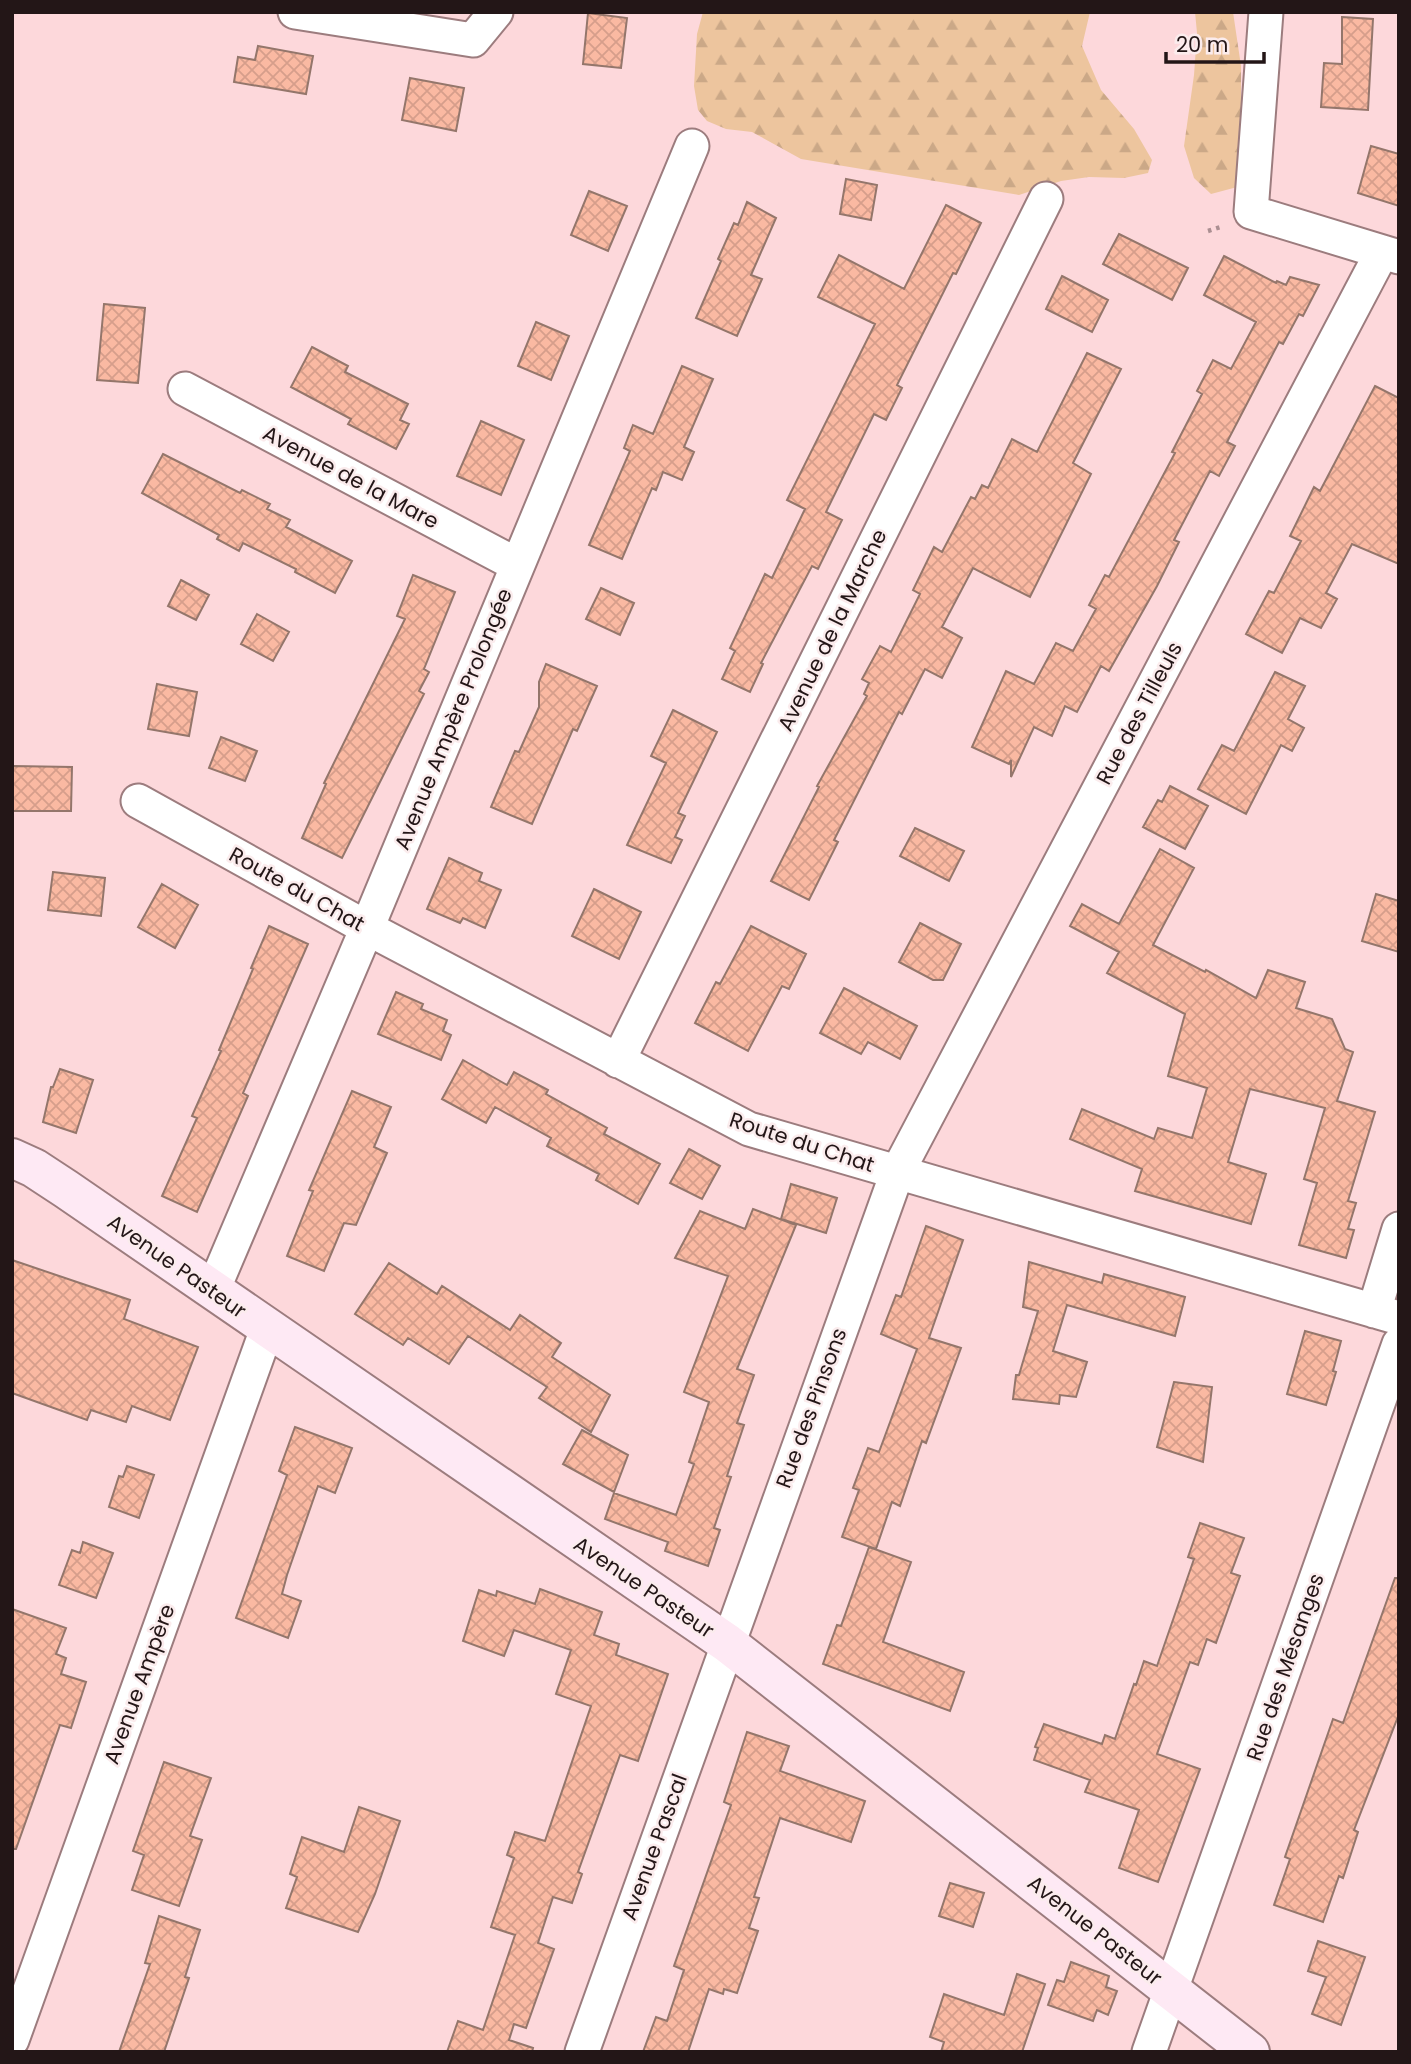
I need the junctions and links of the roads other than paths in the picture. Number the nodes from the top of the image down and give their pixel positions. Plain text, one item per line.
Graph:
1 (295, 12) edge
2 (496, 12) edge
3 (1266, 12) edge
4 (692, 146) dead end
5 (1046, 199) dead end
6 (1390, 254) edge
7 (185, 389) dead end
8 (517, 565) junction
9 (138, 801) dead end
10 (367, 928) junction
11 (618, 1061) junction
12 (12, 1158) edge
13 (897, 1173) junction
14 (1399, 1229) edge
15 (212, 1290) junction
16 (1386, 1314) edge
17 (267, 1329) junction
18 (1399, 1344) edge
19 (727, 1643) junction
20 (1171, 1989) junction
21 (12, 2040) edge
22 (582, 2052) edge
23 (1149, 2052) edge
24 (1250, 2052) edge

1 - 2 street
3 - 6 street
4 - 8 street, Avenue Ampère Prolongée
5 - 11 street, Avenue de la Marche
6 - 13 street, Rue des Tilleuls
7 - 8 street, Avenue de la Mare
8 - 10 street, Avenue Ampère Prolongée
9 - 10 street, Route du Chat
10 - 11 street, Route du Chat
10 - 15 street, Avenue Ampère Prolongée
11 - 13 street, Route du Chat
12 - 15 street, Avenue Pasteur
13 - 16 street, Route du Chat
13 - 19 street, Rue des Pinsons
14 - 16 street
15 - 17 street, Avenue Pasteur
17 - 19 street, Avenue Pasteur
17 - 21 street, Avenue Ampère
18 - 20 street, Rue des Mésanges
19 - 20 street, Avenue Pasteur
19 - 22 street, Avenue Pascal
20 - 23 street, Rue des Mésanges
20 - 24 street, Avenue Pasteur

